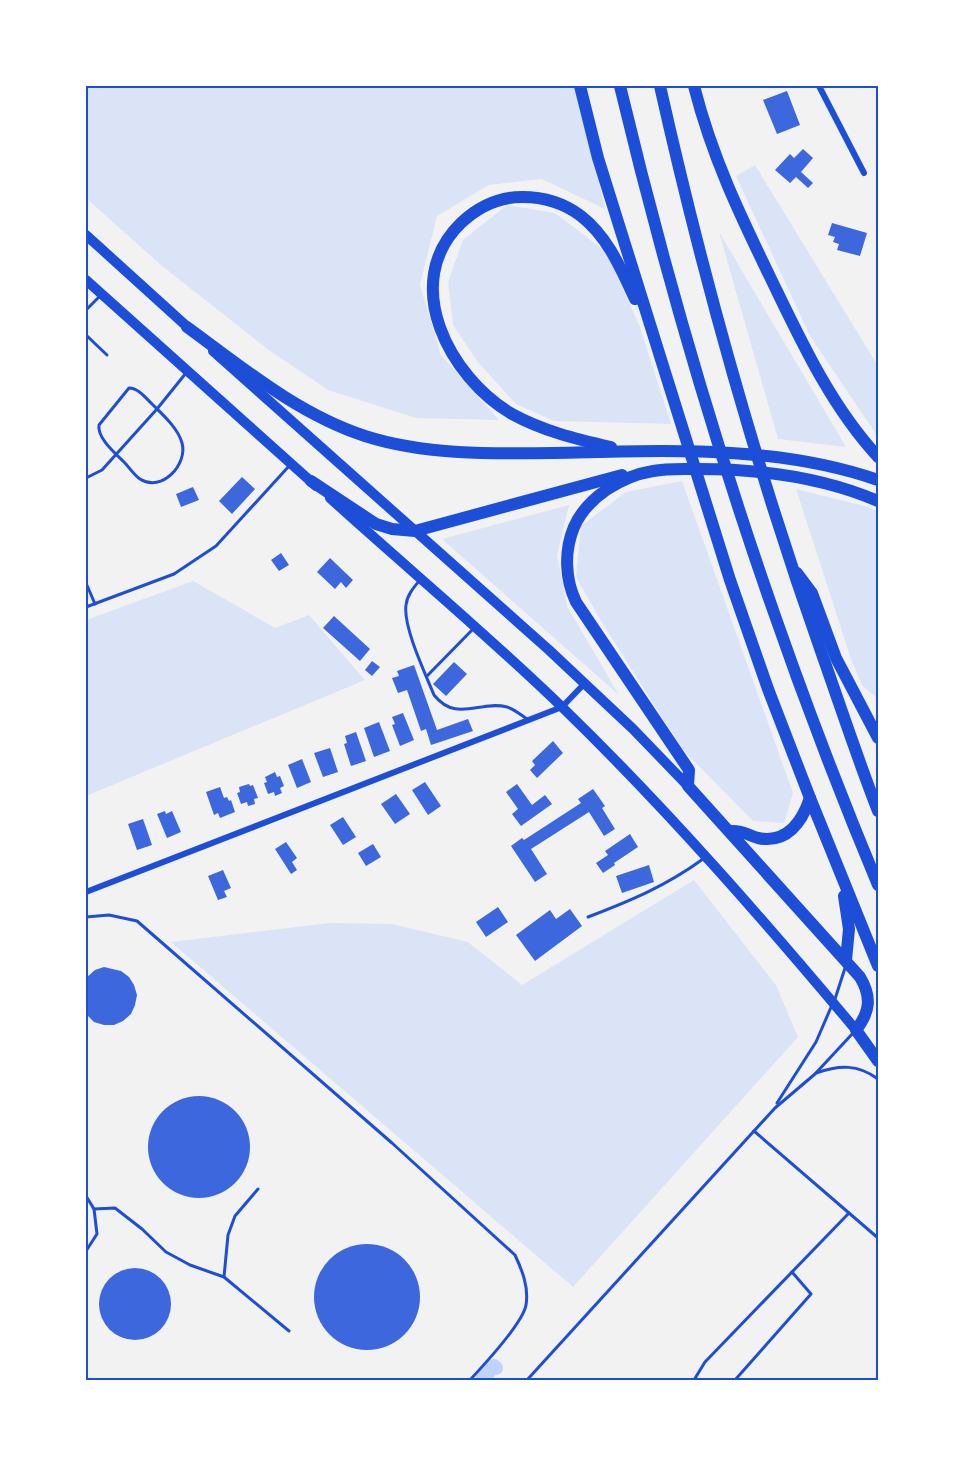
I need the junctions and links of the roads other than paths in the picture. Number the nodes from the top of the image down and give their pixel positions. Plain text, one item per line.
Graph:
1 (580, 86) edge
2 (620, 86) edge
3 (660, 86) edge
4 (694, 86) edge
5 (819, 86) edge
6 (864, 173) dead end
7 (86, 235) edge
8 (86, 280) edge
9 (101, 295) junction
10 (86, 310) edge
11 (187, 327) junction
12 (86, 335) edge
13 (655, 343) junction
14 (107, 355) dead end
15 (188, 371) junction
16 (157, 409) junction
17 (629, 452) junction
18 (116, 454) junction
19 (879, 457) edge
20 (291, 464) junction
21 (653, 471) junction
22 (86, 478) edge
23 (879, 480) edge
24 (310, 481) junction
25 (879, 501) edge
26 (415, 531) junction
27 (789, 561) junction
28 (420, 579) junction
29 (86, 583) edge
30 (95, 604) junction
31 (86, 607) edge
32 (475, 627) junction
33 (427, 676) junction
34 (585, 683) junction
35 (562, 707) junction
36 (527, 719) junction
37 (879, 738) edge
38 (688, 786) junction
39 (810, 798) junction
40 (879, 811) edge
41 (730, 831) junction
42 (707, 856) junction
43 (838, 868) junction
44 (879, 885) edge
45 (86, 892) edge
46 (86, 917) edge
47 (588, 917) dead end
48 (846, 960) junction
49 (879, 966) edge
50 (833, 1003) junction
51 (856, 1030) junction
52 (879, 1061) edge
53 (815, 1074) junction
54 (879, 1079) edge
55 (775, 1107) junction
56 (754, 1131) junction
57 (258, 1190) dead end
58 (86, 1196) edge
59 (94, 1209) junction
60 (849, 1213) junction
61 (879, 1239) edge
62 (86, 1251) edge
63 (792, 1272) junction
64 (224, 1277) junction
65 (289, 1331) dead end
66 (470, 1380) edge
67 (527, 1380) edge
68 (694, 1380) edge
69 (735, 1380) edge

1 - 13 highway
2 - 44 highway
3 - 27 highway
4 - 19 highway
5 - 6 street
7 - 11 highway
8 - 9 highway
9 - 10 lane
9 - 15 highway
11 - 17 highway
11 - 26 highway
12 - 14 lane
13 - 17 highway
13 - 39 highway
15 - 16 lane
15 - 20 highway
16 - 18 lane
16 - 18 lane
16 - 18 lane
17 - 23 highway
18 - 22 lane
20 - 24 highway
20 - 30 lane
21 - 25 highway
21 - 26 highway
21 - 38 highway
24 - 26 highway
24 - 28 highway
26 - 34 highway
27 - 37 highway
27 - 40 highway
28 - 32 highway
28 - 33 lane
29 - 30 lane
30 - 31 lane
32 - 33 lane
32 - 35 highway
33 - 36 lane
34 - 35 street
34 - 38 highway
35 - 36 street
35 - 42 highway
36 - 45 street
38 - 41 highway
39 - 41 highway
39 - 43 highway
41 - 48 highway
42 - 47 lane
42 - 50 highway
43 - 48 highway
43 - 49 highway
46 - 66 lane
48 - 50 lane
48 - 51 highway
50 - 51 highway
50 - 55 lane
51 - 52 highway
51 - 53 lane
53 - 54 lane
53 - 55 lane
55 - 56 lane
56 - 60 lane
56 - 67 lane
57 - 64 lane
58 - 59 lane
59 - 62 lane
59 - 64 lane
60 - 61 lane
60 - 63 lane
63 - 68 lane
63 - 69 lane
64 - 65 lane

